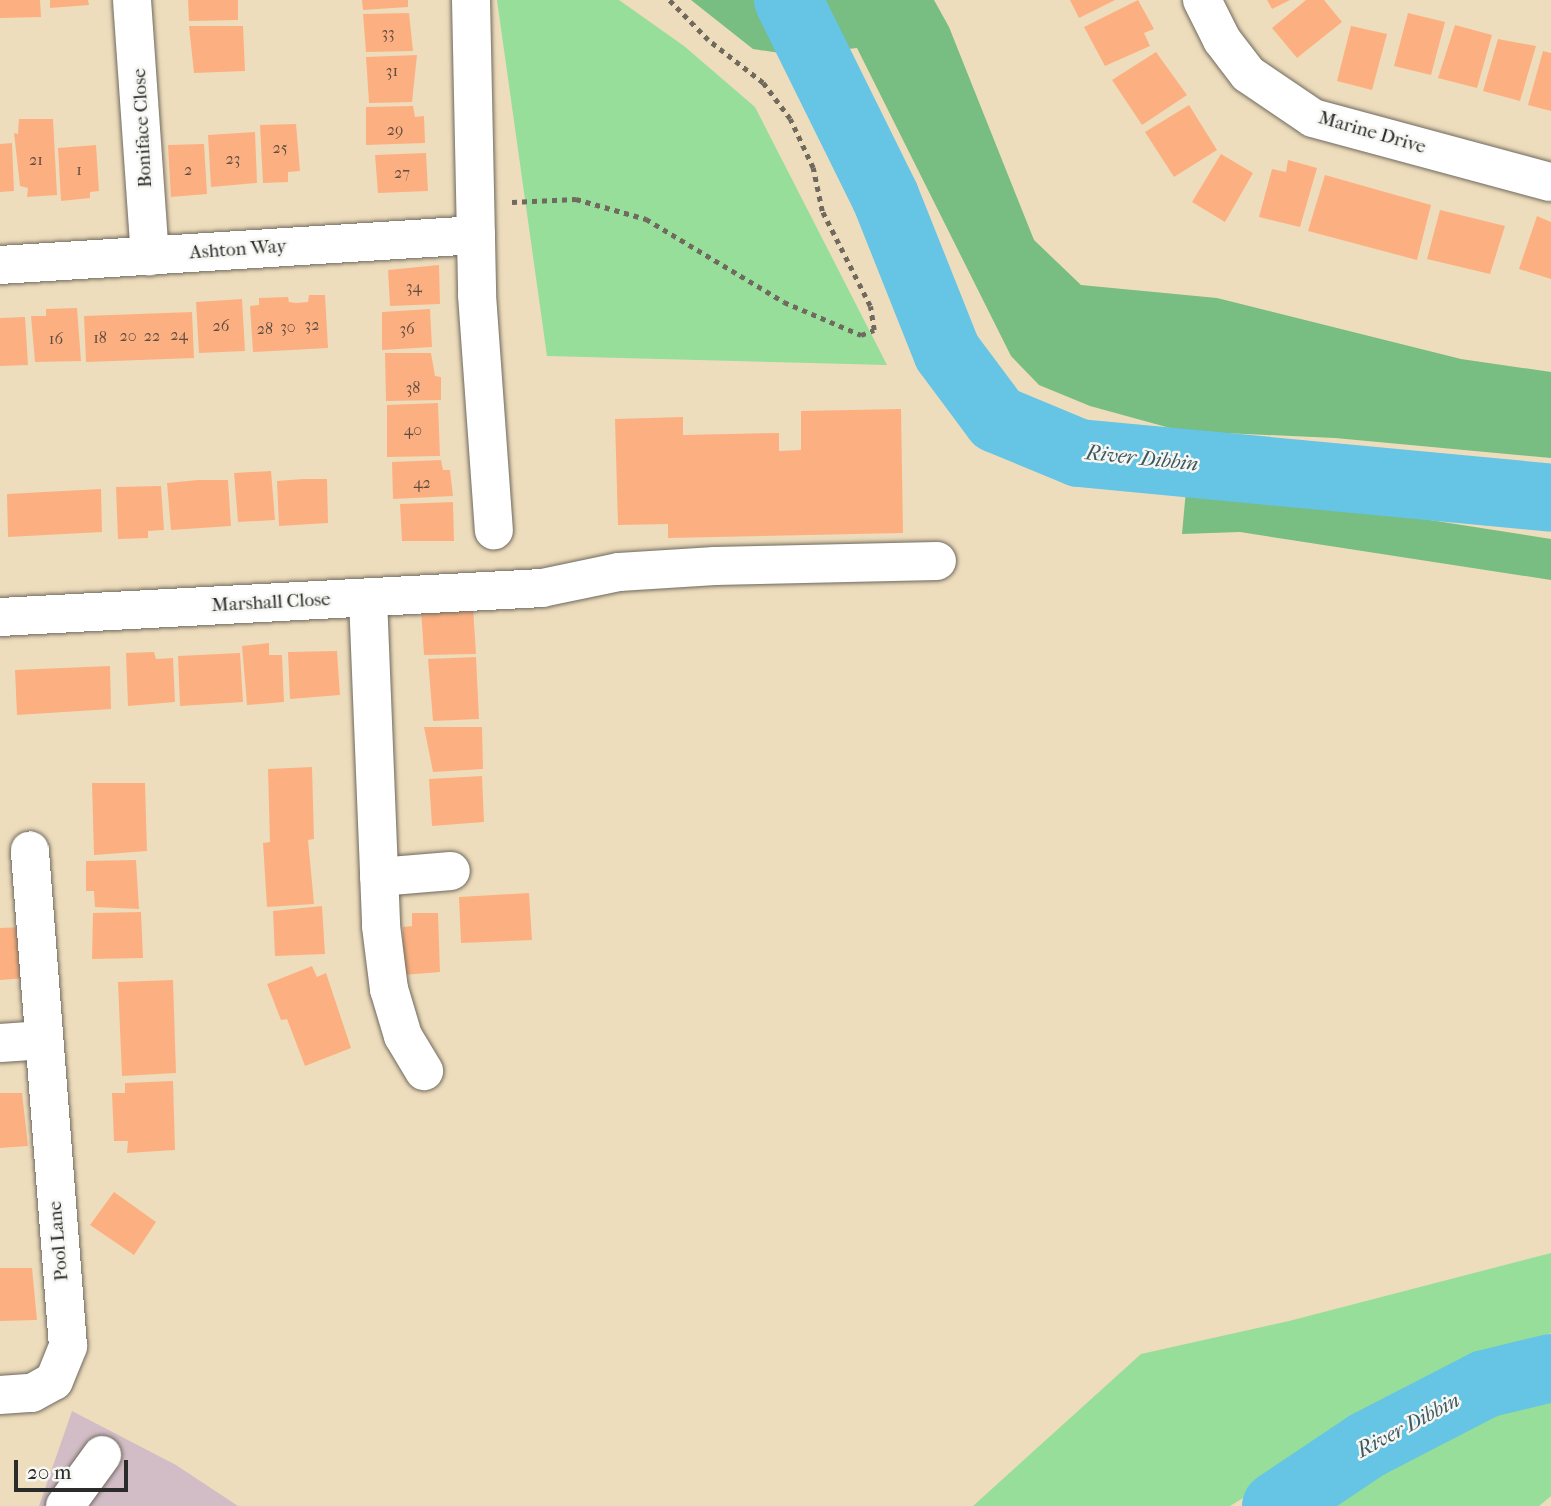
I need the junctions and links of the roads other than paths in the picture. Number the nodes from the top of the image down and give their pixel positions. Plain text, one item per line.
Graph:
1 (132, 0) edge
2 (471, 0) edge
3 (1202, 0) edge
4 (1551, 182) edge
5 (476, 207) junction
6 (150, 256) junction
7 (0, 265) edge
8 (494, 530) dead end
9 (937, 561) dead end
10 (368, 598) junction
11 (0, 617) edge
12 (30, 850) dead end
13 (451, 871) dead end
14 (379, 877) junction
15 (43, 1040) junction
16 (0, 1043) edge
17 (424, 1071) dead end
18 (0, 1395) edge
19 (102, 1455) dead end
20 (65, 1506) edge

1 - 6 street, Boniface Close
2 - 5 street
3 - 4 street, Marine Drive
5 - 6 street, Ashton Way
5 - 8 street
6 - 7 street, Ashton Way
9 - 10 street, Marshall Close
10 - 11 street, Marshall Close
10 - 14 street
12 - 15 street, Pool Lane
13 - 14 street
14 - 17 street
15 - 16 street
15 - 18 street, Pool Lane
19 - 20 street

